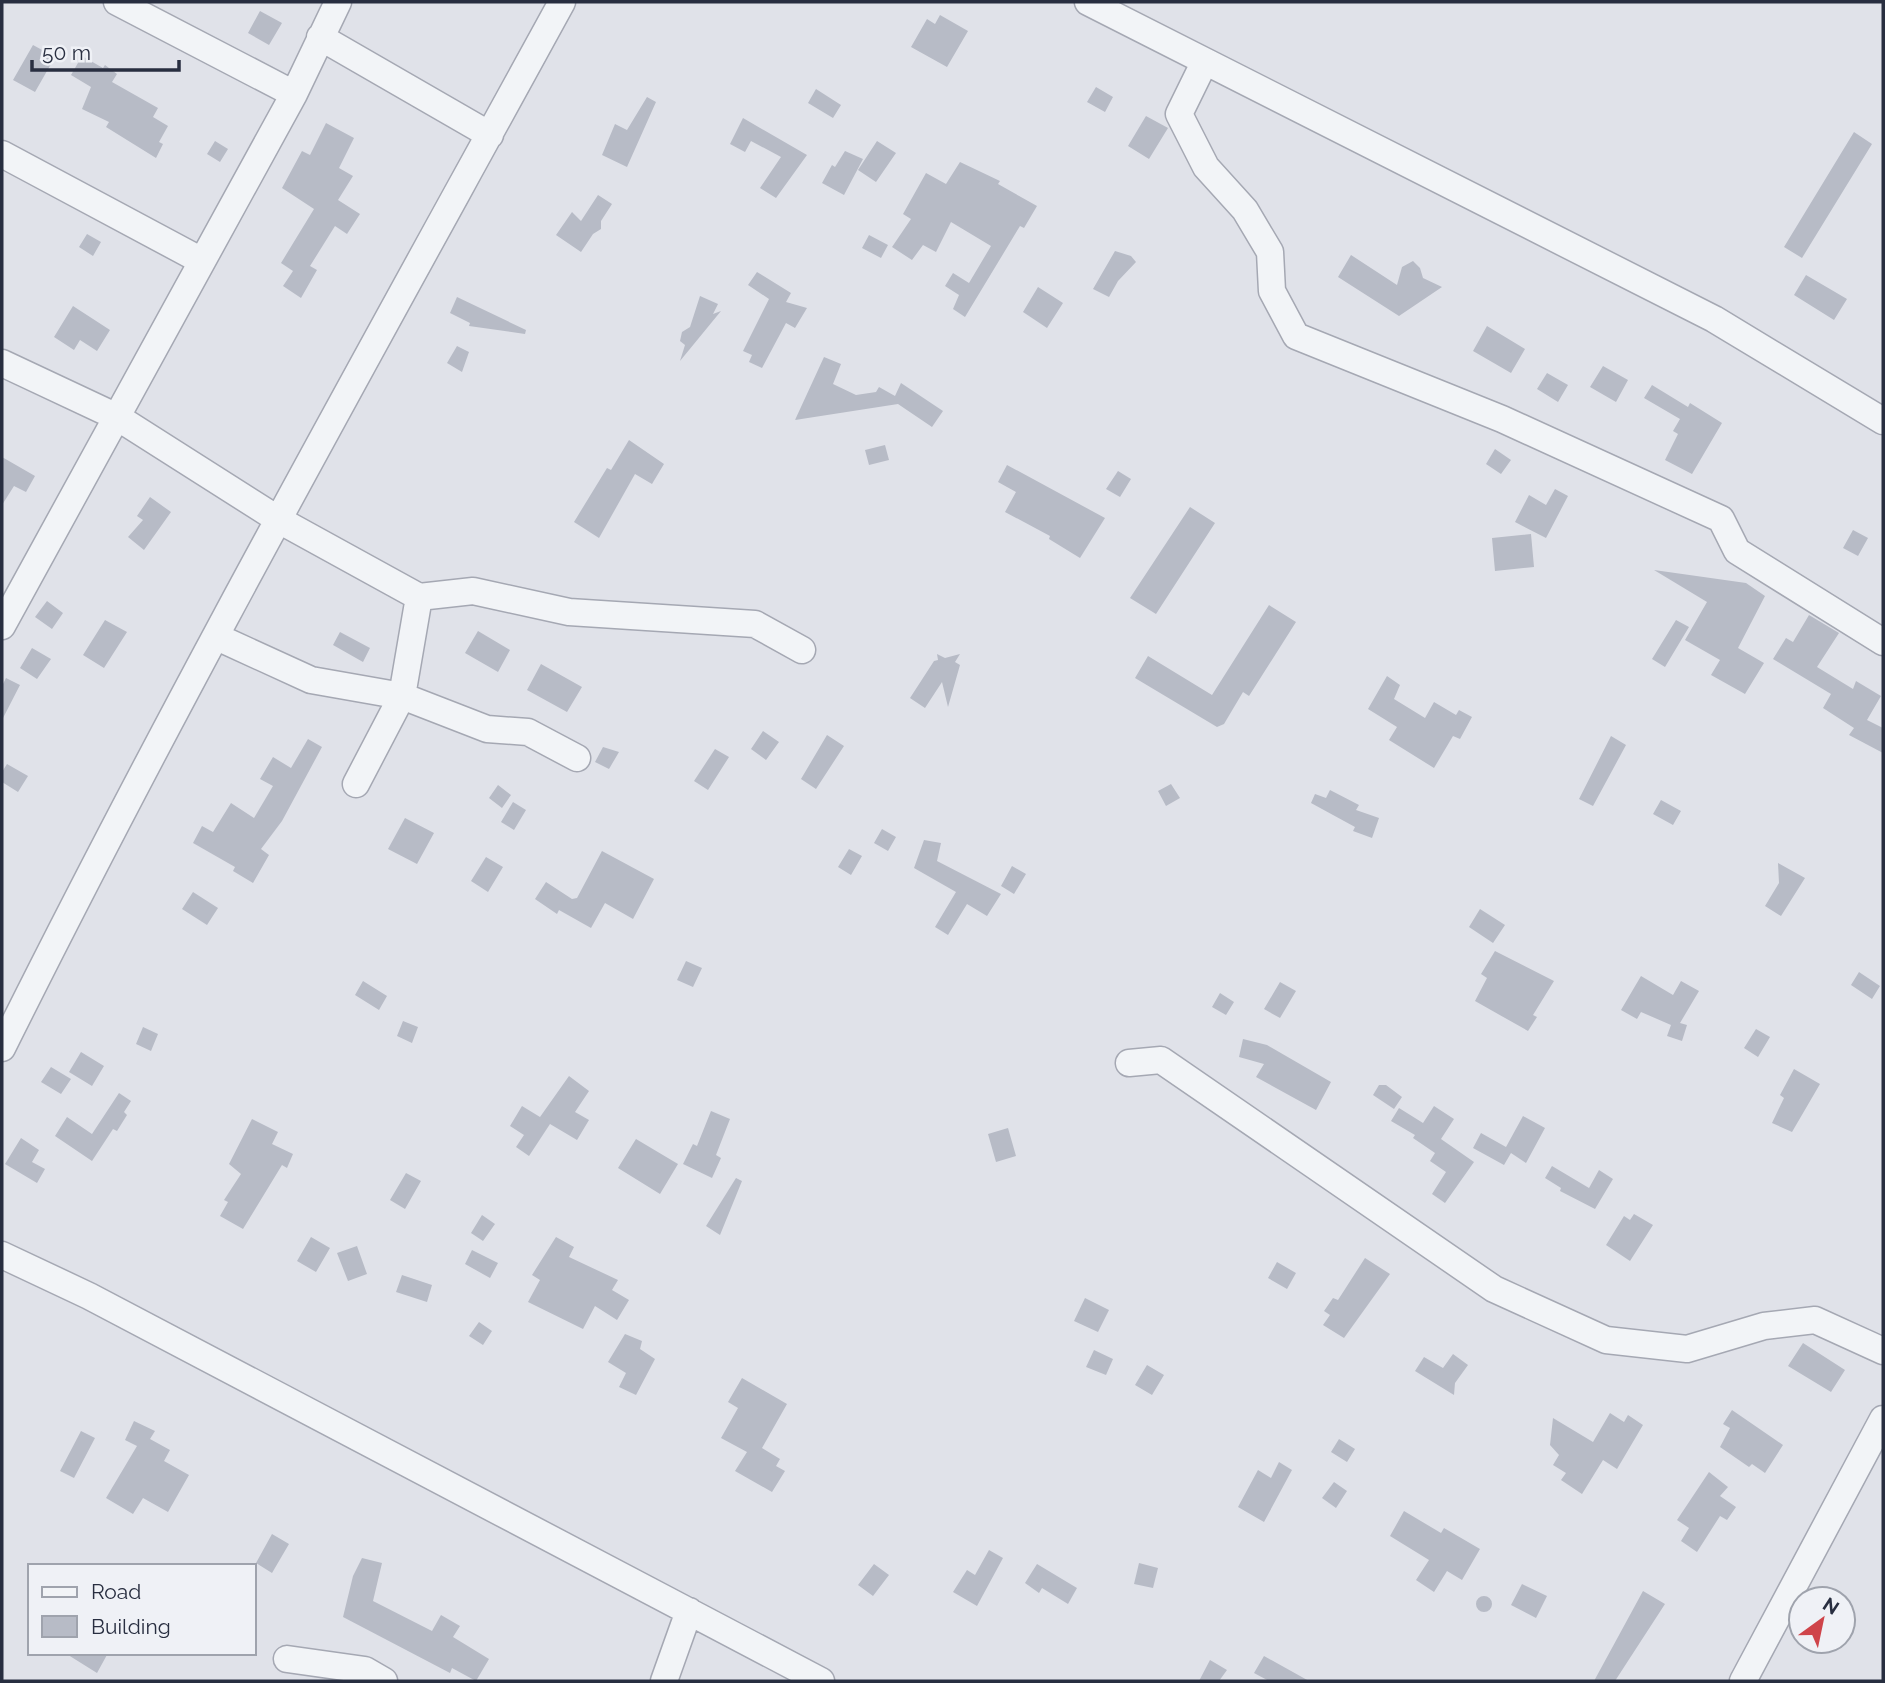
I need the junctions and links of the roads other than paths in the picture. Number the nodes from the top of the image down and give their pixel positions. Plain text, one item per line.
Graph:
1 (117, 2) edge
2 (338, 2) edge
3 (562, 2) edge
4 (1088, 2) edge
5 (320, 37) junction
6 (1204, 63) junction
7 (294, 94) junction
8 (490, 135) junction
9 (2, 154) edge
10 (202, 261) junction
11 (2, 363) edge
12 (117, 417) junction
13 (1883, 421) edge
14 (279, 520) junction
15 (11, 589) edge
16 (419, 597) junction
17 (2, 626) edge
18 (217, 637) junction
19 (1883, 642) edge
20 (802, 650) dead end
21 (402, 696) junction
22 (577, 758) dead end
23 (356, 784) dead end
24 (2, 1048) edge
25 (1129, 1063) dead end
26 (2, 1255) edge
27 (1883, 1352) edge
28 (1883, 1419) edge
29 (689, 1611) junction
30 (287, 1659) dead end
31 (384, 1681) edge
32 (664, 1681) edge
33 (821, 1681) edge
34 (1742, 1681) edge

1 - 7 street
2 - 5 street
3 - 8 street
4 - 6 street
5 - 7 street
5 - 8 street
6 - 13 street
6 - 19 street
7 - 10 street
8 - 14 street
9 - 10 street
10 - 12 street
11 - 12 street
12 - 14 street
12 - 15 street
14 - 16 street
14 - 18 street
15 - 17 street
16 - 20 street
16 - 21 street
18 - 21 street
18 - 24 street
21 - 22 street
21 - 23 street
25 - 27 street
26 - 29 street
28 - 34 street
29 - 32 street
29 - 33 street
30 - 31 street

